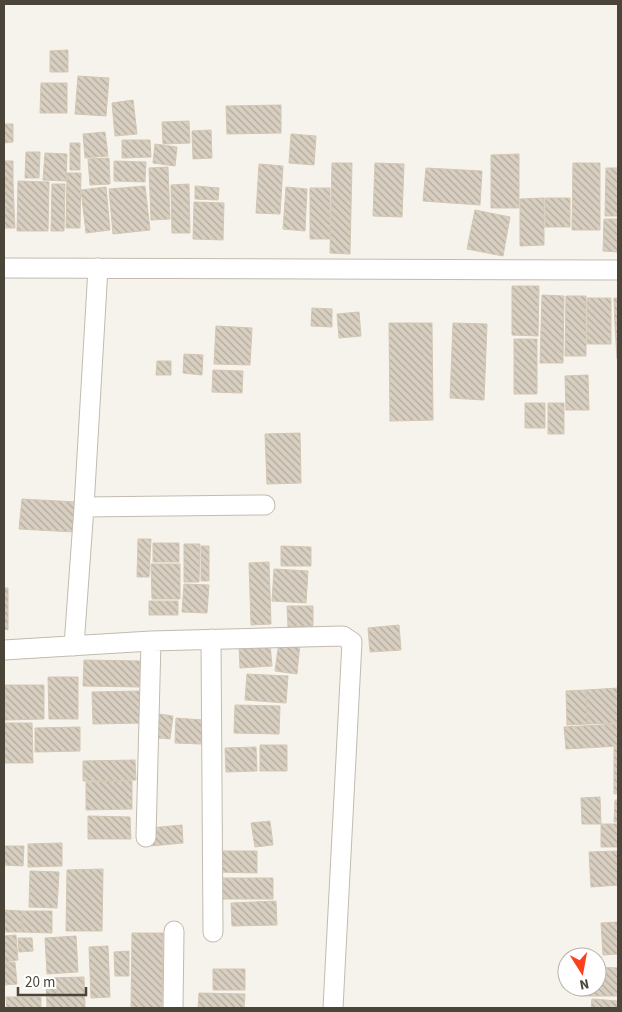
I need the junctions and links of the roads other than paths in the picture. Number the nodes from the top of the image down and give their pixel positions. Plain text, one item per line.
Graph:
1 (4, 268) edge
2 (98, 268) junction
3 (618, 270) edge
4 (265, 506) dead end
5 (84, 507) junction
6 (211, 640) junction
7 (150, 641) junction
8 (74, 646) junction
9 (4, 650) edge
10 (146, 837) dead end
11 (174, 931) dead end
12 (214, 932) dead end
13 (173, 1008) edge
14 (333, 1008) edge

1 - 2 street
2 - 3 street
2 - 5 street
4 - 5 street
5 - 8 street
6 - 7 street
6 - 12 street
6 - 14 street
7 - 8 street
7 - 10 street
8 - 9 street
11 - 13 street

